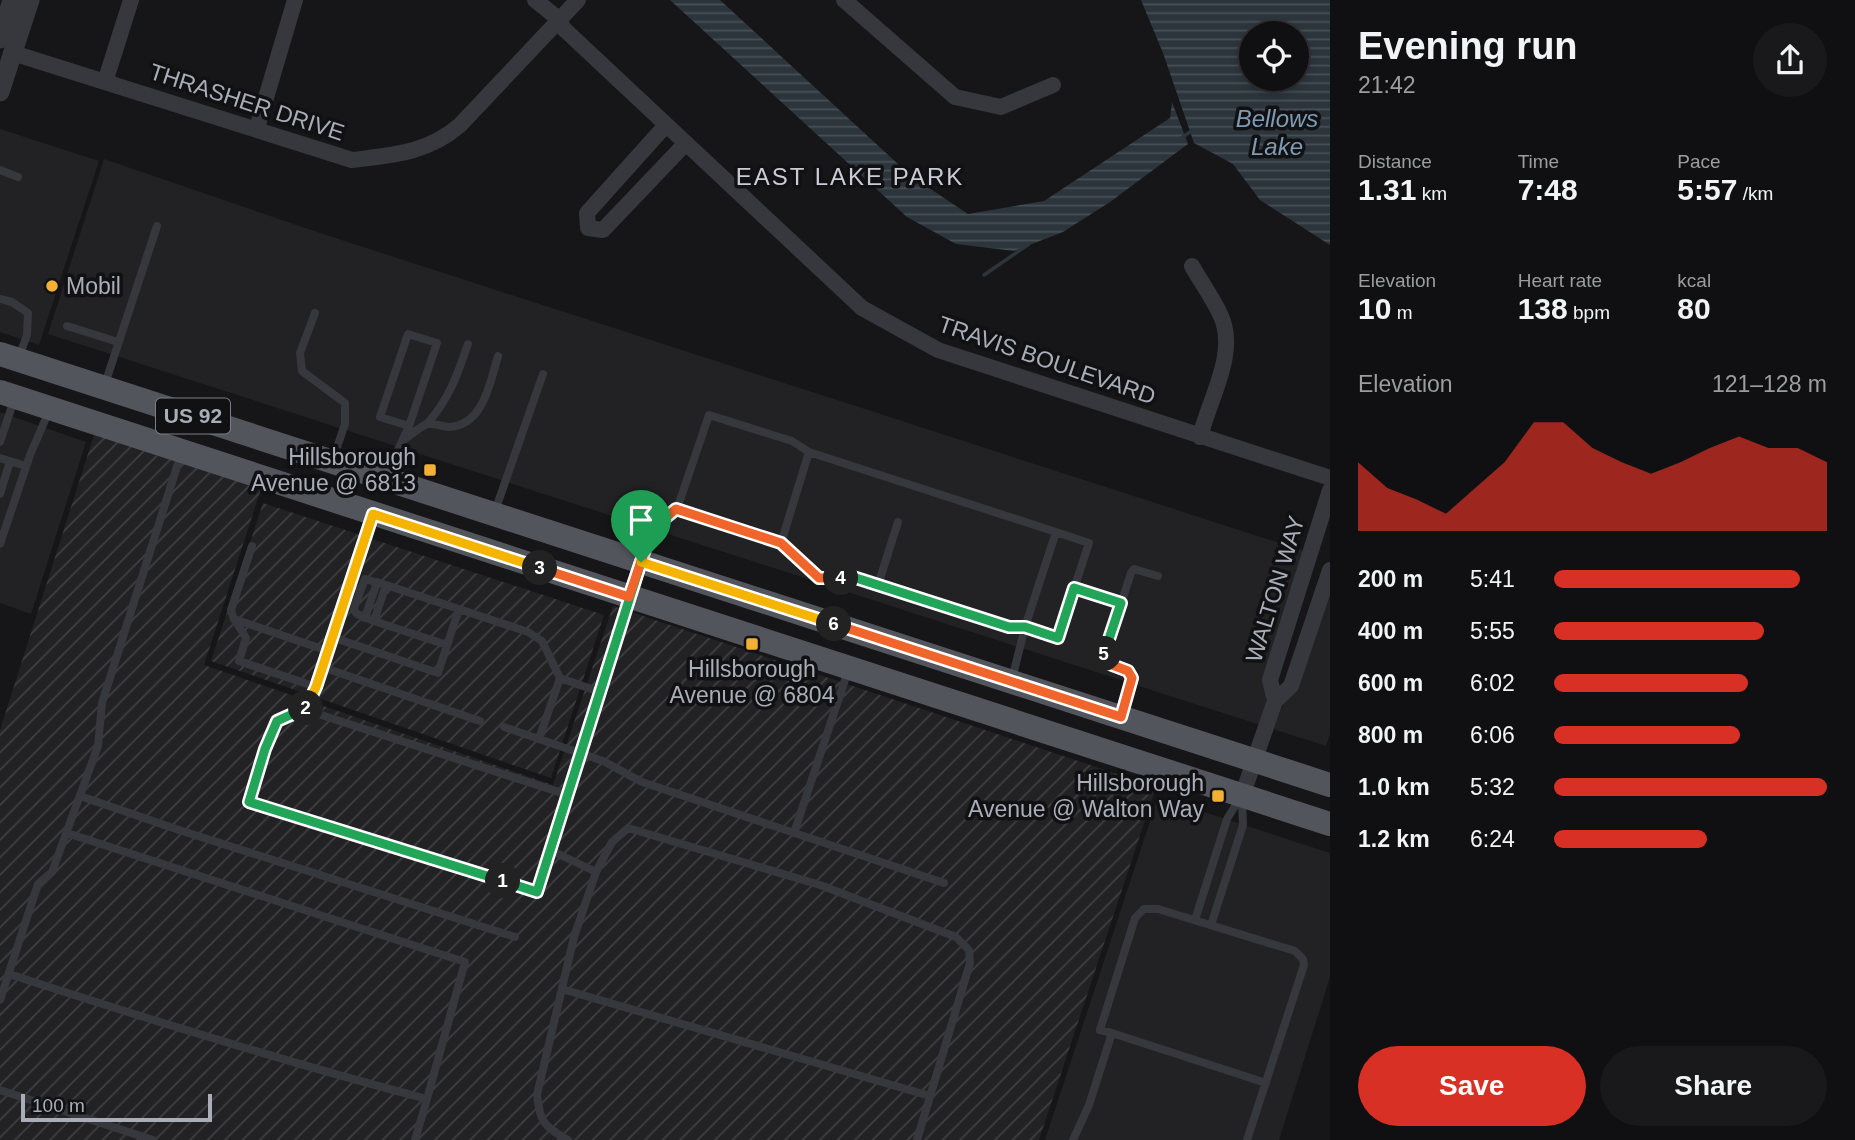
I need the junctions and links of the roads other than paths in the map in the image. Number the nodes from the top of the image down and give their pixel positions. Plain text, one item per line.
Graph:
1 (12, 0) edge
2 (30, 0) edge
3 (131, 0) edge
4 (295, 0) edge
5 (535, 0) edge
6 (578, 0) edge
7 (844, 0) edge
8 (559, 20) junction
9 (6, 46) edge
10 (105, 82) junction
11 (1052, 85) dead end
12 (0, 92) edge
13 (666, 125) junction
14 (257, 128) junction
15 (685, 142) junction
16 (0, 170) edge
17 (18, 177) dead end
18 (156, 226) dead end
19 (1192, 266) dead end
20 (0, 299) edge
21 (315, 313) dead end
22 (67, 326) dead end
23 (118, 342) junction
24 (468, 344) dead end
25 (9, 356) edge
26 (498, 356) dead end
27 (543, 374) dead end
28 (104, 387) junction
29 (7, 394) edge
30 (50, 408) junction
31 (427, 424) junction
32 (409, 426) junction
33 (1200, 437) junction
34 (405, 439) junction
35 (0, 442) edge
36 (182, 452) junction
37 (810, 452) junction
38 (0, 458) edge
39 (10, 461) junction
40 (332, 461) junction
41 (26, 466) junction
42 (385, 478) junction
43 (1330, 478) edge
44 (1330, 490) edge
45 (0, 494) edge
46 (676, 509) junction
47 (373, 514) junction
48 (494, 514) junction
49 (898, 522) dead end
50 (1056, 532) junction
51 (781, 543) junction
52 (0, 544) edge
53 (252, 546) dead end
54 (641, 562) junction
55 (1330, 570) edge
56 (1158, 576) dead end
57 (377, 582) junction
58 (386, 585) junction
59 (878, 585) junction
60 (1074, 588) junction
61 (629, 597) junction
62 (1121, 603) junction
63 (459, 610) junction
64 (365, 618) junction
65 (234, 619) junction
66 (374, 621) junction
67 (1025, 627) junction
68 (332, 637) junction
69 (447, 645) junction
70 (328, 651) junction
71 (322, 667) junction
72 (849, 668) junction
73 (560, 678) junction
74 (1011, 682) junction
75 (316, 687) junction
76 (600, 692) junction
77 (1275, 701) junction
78 (308, 707) junction
79 (1121, 717) junction
80 (480, 720) dead end
81 (504, 727) dead end
82 (539, 739) junction
83 (581, 754) junction
84 (1255, 761) junction
85 (1330, 785) edge
86 (568, 795) junction
87 (80, 796) junction
88 (1242, 796) junction
89 (1330, 824) edge
90 (67, 833) junction
91 (794, 833) junction
92 (550, 850) junction
93 (596, 872) junction
94 (944, 883) dead end
95 (1195, 920) junction
96 (1211, 925) junction
97 (515, 937) dead end
98 (9, 974) junction
99 (562, 989) junction
100 (0, 1000) edge
101 (1112, 1033) junction
102 (1266, 1083) junction
103 (0, 1090) edge
104 (930, 1096) junction
105 (427, 1099) junction
106 (153, 1140) edge
107 (415, 1140) edge
108 (568, 1140) edge
109 (917, 1140) edge
110 (1073, 1140) edge
111 (1247, 1140) edge

1 - 9 street
2 - 9 street
3 - 10 street
4 - 14 street
5 - 8 street, TRAVIS BOULEVARD
6 - 8 street, THRASHER DRIVE
7 - 11 street
8 - 13 street, TRAVIS BOULEVARD
8 - 14 street, THRASHER DRIVE
9 - 10 street, THRASHER DRIVE
9 - 12 street
10 - 14 street, THRASHER DRIVE
13 - 15 street, TRAVIS BOULEVARD
13 - 15 street
15 - 33 street, TRAVIS BOULEVARD
16 - 17 lane
18 - 23 lane
19 - 33 street
20 - 25 lane
21 - 40 lane
22 - 23 lane
23 - 28 lane
24 - 31 lane
25 - 28 main road, US 92
26 - 31 lane
27 - 48 lane
28 - 40 main road, US 92
29 - 30 main road, US 92
29 - 35 lane
30 - 36 main road, US 92
30 - 41 lane
31 - 34 lane
32 - 32 lane
32 - 34 lane
33 - 43 street, TRAVIS BOULEVARD
34 - 42 lane
36 - 47 main road, US 92
36 - 87 lane
37 - 46 lane
37 - 50 lane
37 - 51 lane
38 - 39 lane
39 - 41 lane
39 - 45 lane
40 - 42 main road, US 92
41 - 52 lane
42 - 47 main road
42 - 48 main road, US 92
44 - 77 street, WALTON WAY
46 - 51 lane
46 - 54 lane
47 - 61 main road, US 92
47 - 68 lane
48 - 54 main road, US 92
49 - 59 lane
50 - 60 lane
50 - 67 lane
51 - 59 lane
53 - 65 lane
54 - 61 main road
54 - 74 main road, US 92
55 - 77 street, WALTON WAY
56 - 62 lane
57 - 58 lane
57 - 64 lane
57 - 64 lane
58 - 63 lane
58 - 66 lane
59 - 67 lane
60 - 62 lane
60 - 67 lane
61 - 72 main road, US 92
61 - 76 lane
62 - 79 lane
63 - 69 lane
63 - 73 lane
64 - 66 lane
65 - 70 lane
65 - 75 lane
66 - 69 lane
67 - 74 lane
68 - 69 lane
68 - 70 lane
70 - 71 lane
71 - 75 lane
71 - 80 lane
72 - 88 main road, US 92
72 - 91 lane
73 - 76 lane
73 - 82 lane
74 - 79 main road, US 92
75 - 78 lane
76 - 83 lane
77 - 84 street, WALTON WAY
78 - 86 lane
78 - 92 lane
79 - 84 main road, US 92
81 - 82 lane
82 - 83 lane
83 - 86 lane
83 - 91 lane
84 - 85 main road, US 92
84 - 88 street, WALTON WAY
86 - 92 lane
87 - 90 lane
87 - 97 lane
88 - 89 main road, US 92
88 - 95 lane
88 - 96 lane
90 - 98 lane
90 - 105 lane
91 - 94 lane
92 - 93 lane
93 - 99 lane
93 - 104 lane
95 - 96 lane
95 - 101 lane
96 - 102 lane
98 - 100 lane
98 - 105 lane
99 - 104 lane
99 - 108 lane
101 - 102 lane
101 - 110 lane
102 - 111 lane
103 - 106 lane
104 - 109 lane
105 - 107 lane

